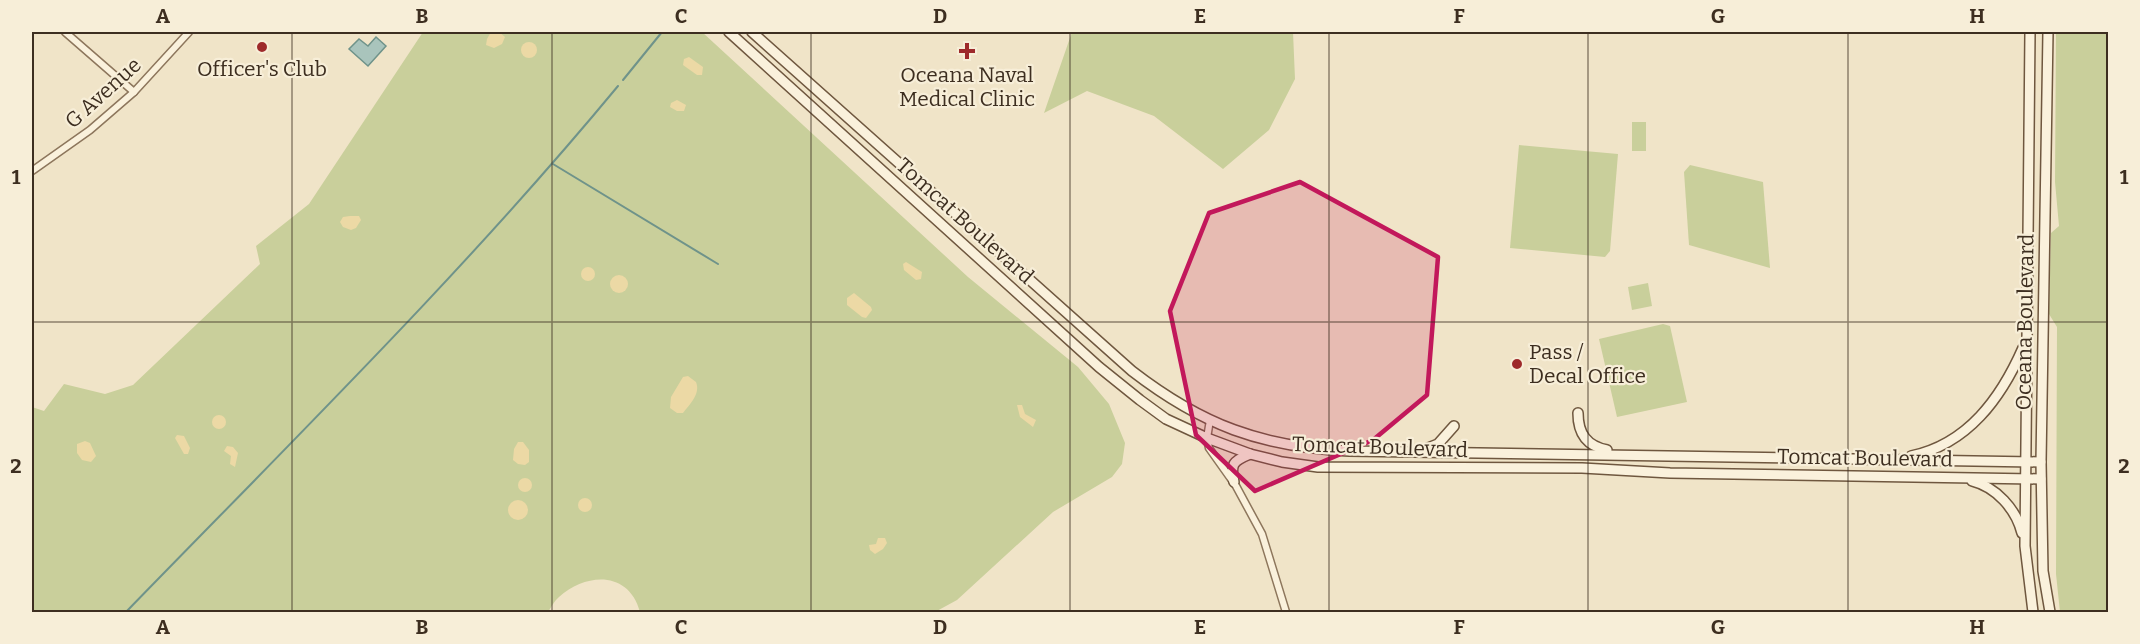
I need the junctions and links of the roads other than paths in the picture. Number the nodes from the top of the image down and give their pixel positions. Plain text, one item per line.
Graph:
1 (65, 32) edge
2 (189, 32) edge
3 (729, 32) edge
4 (752, 32) edge
5 (2030, 32) edge
6 (2048, 32) edge
7 (134, 92) junction
8 (32, 171) edge
9 (2026, 343) junction
10 (1578, 413) dead end
11 (1210, 420) junction
12 (1454, 426) dead end
13 (1207, 438) junction
14 (1419, 452) junction
15 (1250, 454) junction
16 (1642, 455) junction
17 (1897, 459) junction
18 (2025, 462) junction
19 (2041, 462) junction
20 (1943, 478) junction
21 (2025, 478) junction
22 (2041, 479) junction
23 (1234, 482) junction
24 (2025, 546) junction
25 (1286, 612) edge
26 (2033, 612) edge
27 (2050, 612) edge

1 - 7 street
2 - 7 street, G Avenue
3 - 13 main road, Tomcat Boulevard
4 - 11 main road, Tomcat Boulevard
5 - 9 main road, Oceana Boulevard
6 - 19 main road, Oceana Boulevard
7 - 8 street, G Avenue
9 - 17 main road
9 - 18 main road, Oceana Boulevard
10 - 16 main road
11 - 13 street
11 - 14 main road, Tomcat Boulevard
12 - 14 main road
13 - 15 main road, Tomcat Boulevard
13 - 23 street
14 - 16 main road, Tomcat Boulevard
15 - 20 main road, Tomcat Boulevard
15 - 23 main road
16 - 17 main road, Tomcat Boulevard
17 - 18 main road, Tomcat Boulevard
18 - 19 main road, Tomcat Boulevard
18 - 21 main road, Oceana Boulevard
19 - 22 main road, Oceana Boulevard
20 - 21 main road, Tomcat Boulevard
20 - 24 main road
21 - 22 main road, Tomcat Boulevard
21 - 24 main road, Oceana Boulevard
22 - 27 main road, Oceana Boulevard
23 - 25 street
24 - 26 main road, Oceana Boulevard

